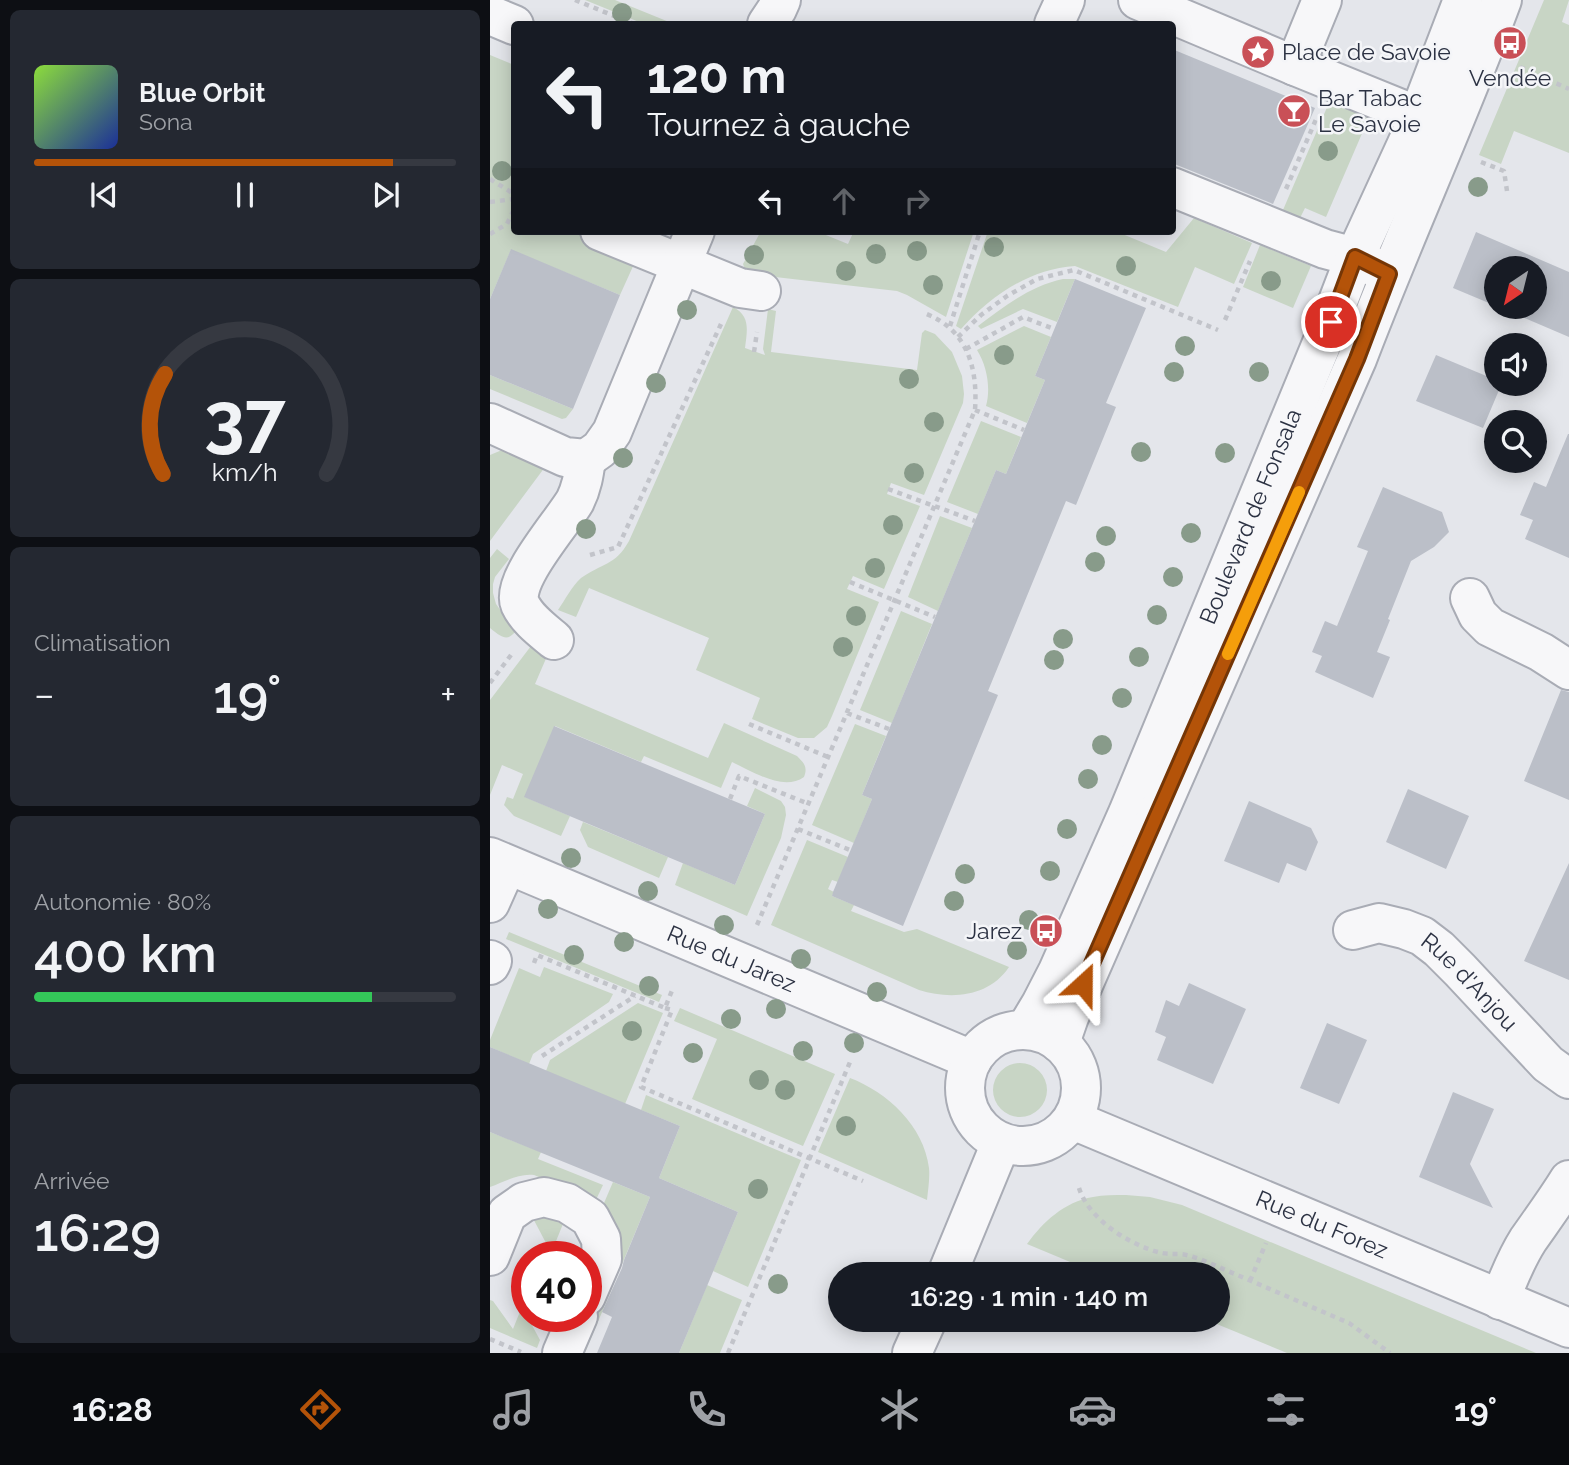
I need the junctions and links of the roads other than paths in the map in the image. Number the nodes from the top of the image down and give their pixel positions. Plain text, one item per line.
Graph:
1 (781, 0) edge
2 (1065, 0) edge
3 (1138, 0) edge
4 (1322, 0) edge
5 (1459, 10) edge
6 (490, 15) edge
7 (1496, 16) edge
8 (769, 21) edge
9 (1055, 21) edge
10 (511, 24) edge
11 (1296, 66) junction
12 (1447, 133) junction
13 (1176, 188) edge
14 (621, 235) edge
15 (688, 248) edge
16 (1355, 257) junction
17 (1389, 274) junction
18 (761, 291) dead end
19 (1322, 343) junction
20 (1357, 359) junction
21 (490, 423) edge
22 (586, 459) junction
23 (1470, 598) dead end
24 (554, 640) dead end
25 (1569, 670) edge
26 (1141, 818) junction
27 (498, 861) edge
28 (490, 904) edge
29 (1353, 930) dead end
30 (1026, 1029) junction
31 (1060, 1043) junction
32 (972, 1060) junction
33 (1569, 1079) edge
34 (1073, 1120) junction
35 (1001, 1143) junction
36 (1569, 1180) edge
37 (601, 1241) edge
38 (490, 1256) edge
39 (952, 1262) edge
40 (1500, 1300) junction
41 (1569, 1328) edge
42 (571, 1332) edge
43 (922, 1332) edge
44 (562, 1353) edge
45 (912, 1353) edge

1 - 8 street
2 - 9 street
3 - 11 street
4 - 11 street
5 - 7 street
5 - 12 street, Boulevard de Fonsala
6 - 10 street
7 - 12 street, Boulevard de Fonsala
11 - 12 street
12 - 16 street, Boulevard de Fonsala
12 - 17 street, Boulevard de Fonsala
13 - 16 street
14 - 15 street
15 - 18 street
15 - 22 street
16 - 17 street
16 - 19 street, Boulevard de Fonsala
17 - 20 street, Boulevard de Fonsala
19 - 20 street
19 - 26 street, Boulevard de Fonsala
20 - 26 street, Boulevard de Fonsala
21 - 22 street
22 - 24 street
23 - 25 street
26 - 30 street, Boulevard de Fonsala
26 - 31 street, Boulevard de Fonsala
27 - 28 street
27 - 32 street, Rue du Jarez
29 - 33 street, Rue d'Anjou
30 - 31 street
30 - 32 street
31 - 34 street
32 - 35 street
34 - 35 street
34 - 40 street, Rue du Forez
35 - 39 street
36 - 40 street
37 - 38 street
40 - 41 street, Rue du Forez
42 - 44 street
43 - 45 street

